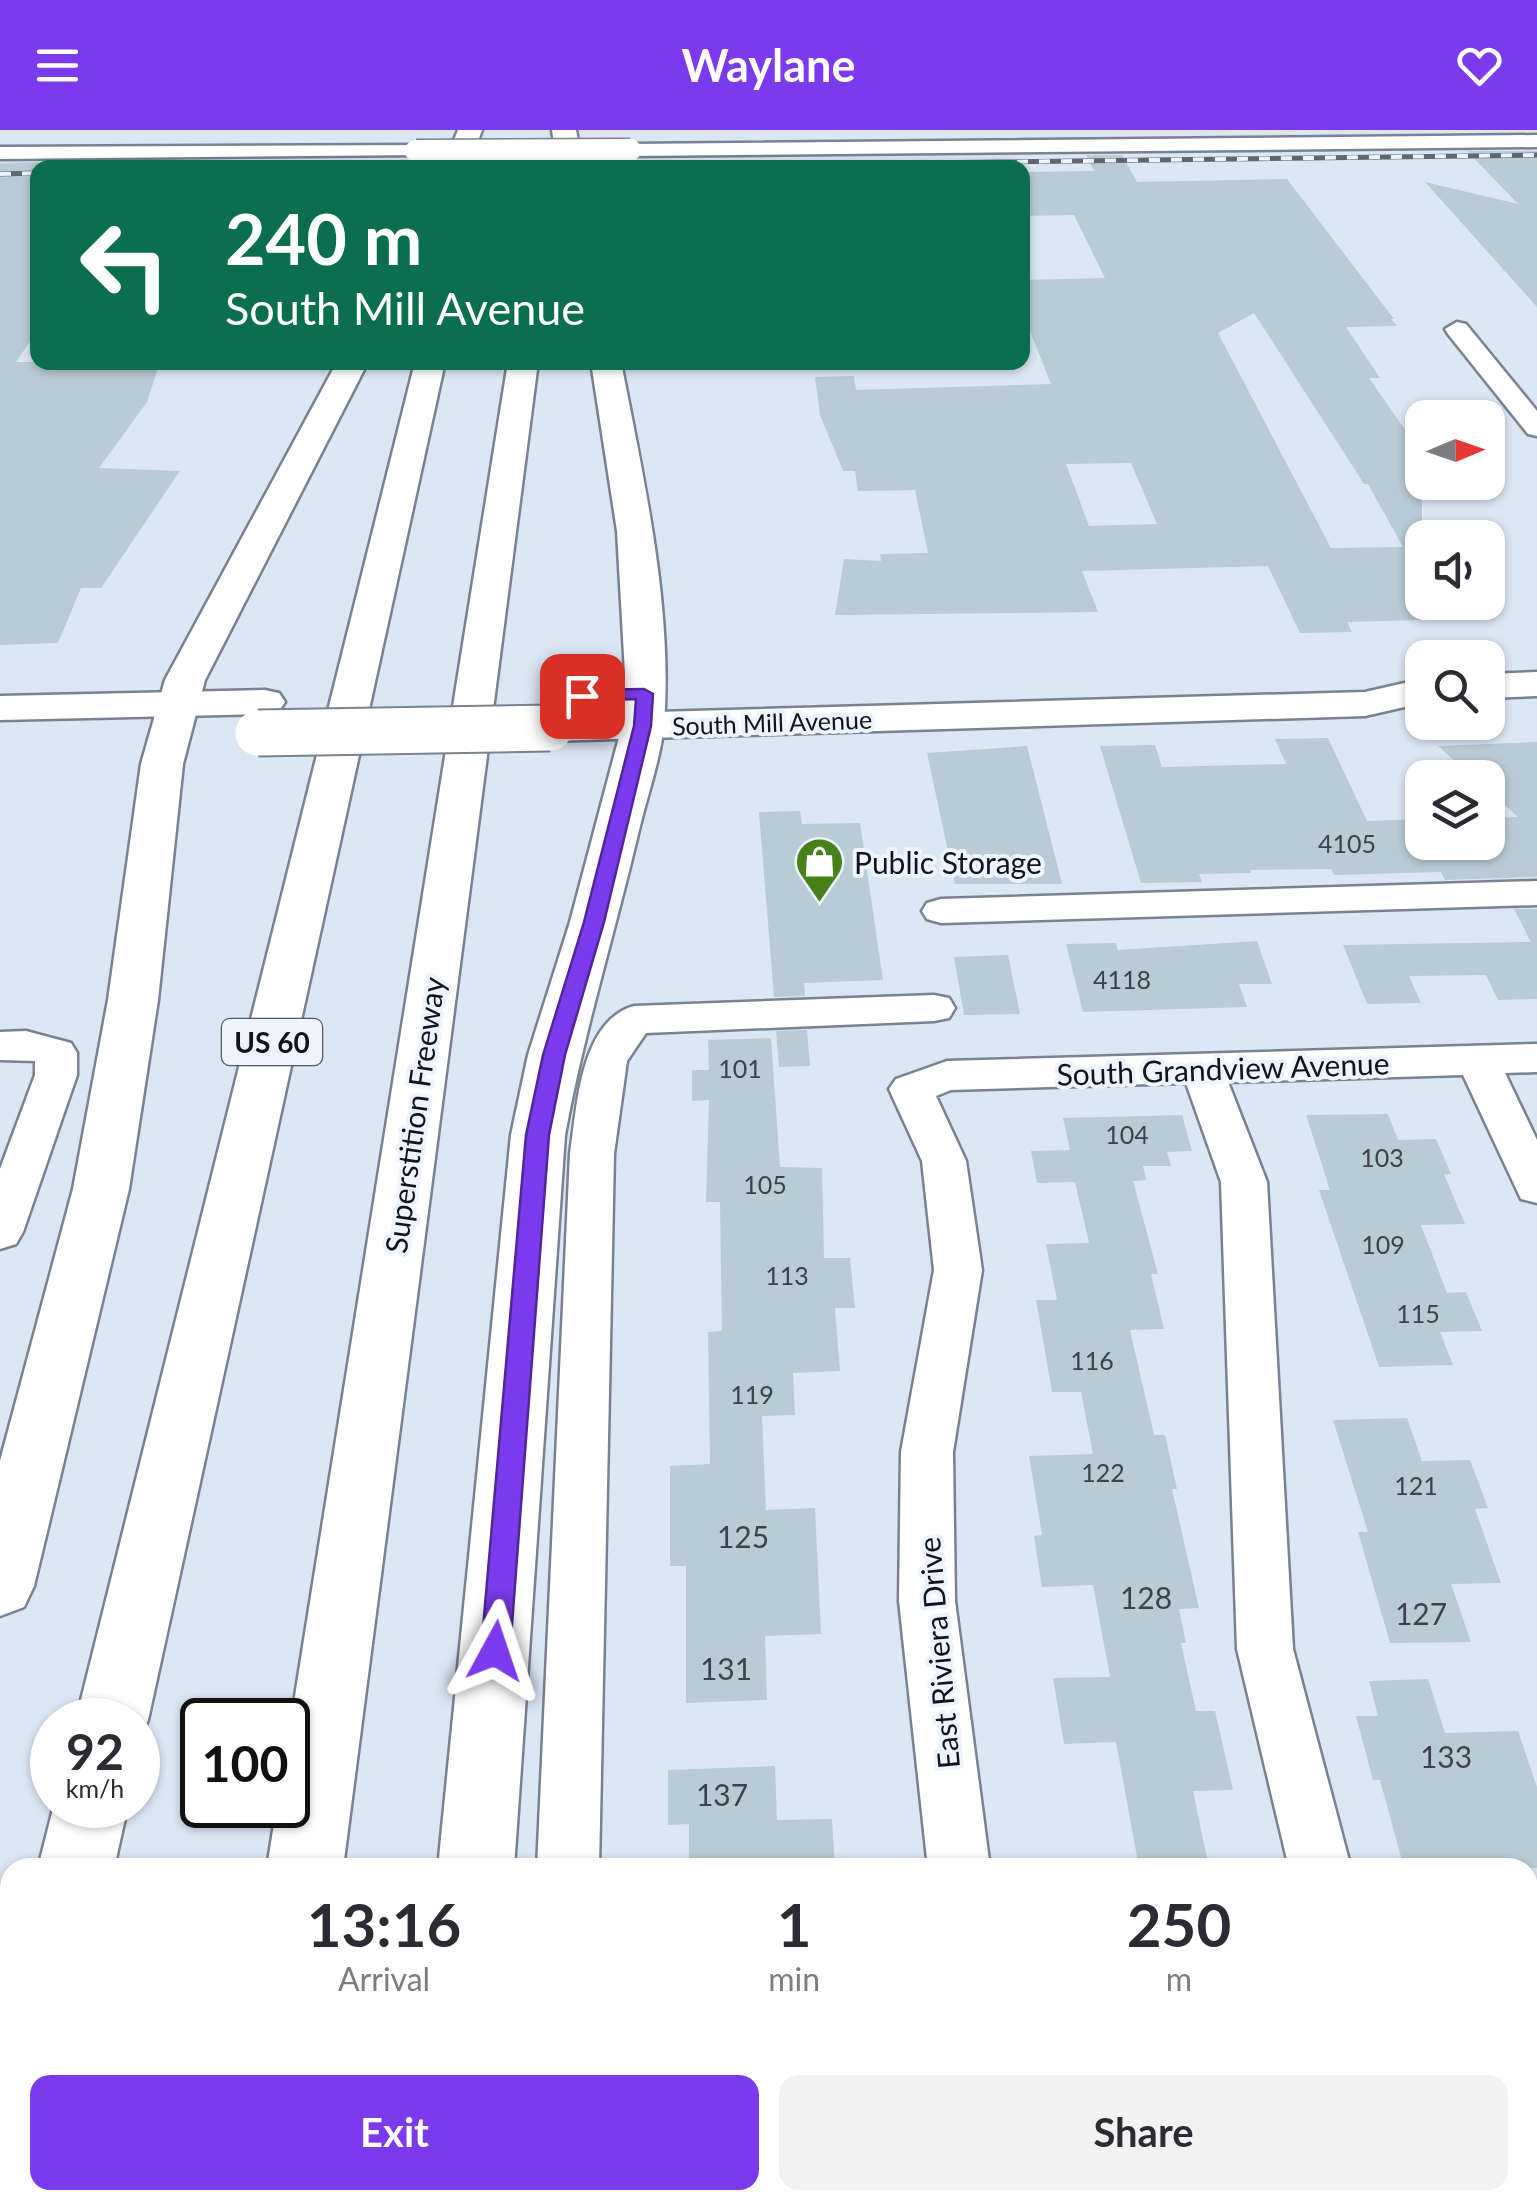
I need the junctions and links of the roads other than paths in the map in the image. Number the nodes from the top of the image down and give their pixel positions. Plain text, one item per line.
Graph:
1 (323, 130) edge
2 (470, 130) edge
3 (484, 130) edge
4 (556, 130) edge
5 (564, 130) edge
6 (1018, 138) edge
7 (1137, 138) edge
8 (786, 139) edge
9 (907, 139) edge
10 (1537, 141) edge
11 (638, 143) edge
12 (315, 152) junction
13 (0, 153) edge
14 (458, 160) edge
15 (477, 160) edge
16 (552, 160) edge
17 (570, 160) edge
18 (1457, 328) dead end
19 (349, 370) edge
20 (428, 370) edge
21 (522, 370) edge
22 (607, 370) edge
23 (1537, 428) edge
24 (1537, 684) edge
25 (1505, 685) edge
26 (1405, 693) edge
27 (0, 708) edge
28 (644, 710) junction
29 (173, 719) junction
30 (0, 738) edge
31 (1537, 893) edge
32 (941, 912) dead end
33 (934, 1008) dead end
34 (0, 1046) edge
35 (1537, 1058) edge
36 (1478, 1060) junction
37 (1202, 1069) junction
38 (911, 1089) joint
39 (1537, 1187) edge
40 (0, 1232) edge
41 (0, 1586) edge
42 (117, 1698) edge
43 (86, 1828) edge
44 (79, 1858) edge
45 (306, 1858) edge
46 (477, 1858) edge
47 (568, 1858) edge
48 (958, 1858) edge
49 (1317, 1858) edge

1 - 12 street
2 - 14 main road
3 - 15 main road
4 - 16 main road
5 - 17 main road
6 - 7 street
6 - 9 street
7 - 10 street
8 - 9 street
8 - 11 street
11 - 12 street, bridge
12 - 13 street
18 - 23 street
19 - 29 main road
20 - 42 main road, US 60
21 - 45 main road, Superstition Freeway
22 - 28 main road
24 - 25 main road
26 - 28 main road, South Mill Avenue
27 - 29 main road, South Mill Avenue
28 - 29 main road, South Mill Avenue, bridge
28 - 46 main road
29 - 30 main road, South Mill Avenue
29 - 41 main road
31 - 32 street
33 - 47 street
34 - 40 street
35 - 36 street, South Grandview Avenue
36 - 37 street, South Grandview Avenue
36 - 39 street
37 - 38 street, South Grandview Avenue
37 - 49 street
38 - 48 street, East Riviera Drive
43 - 44 main road

